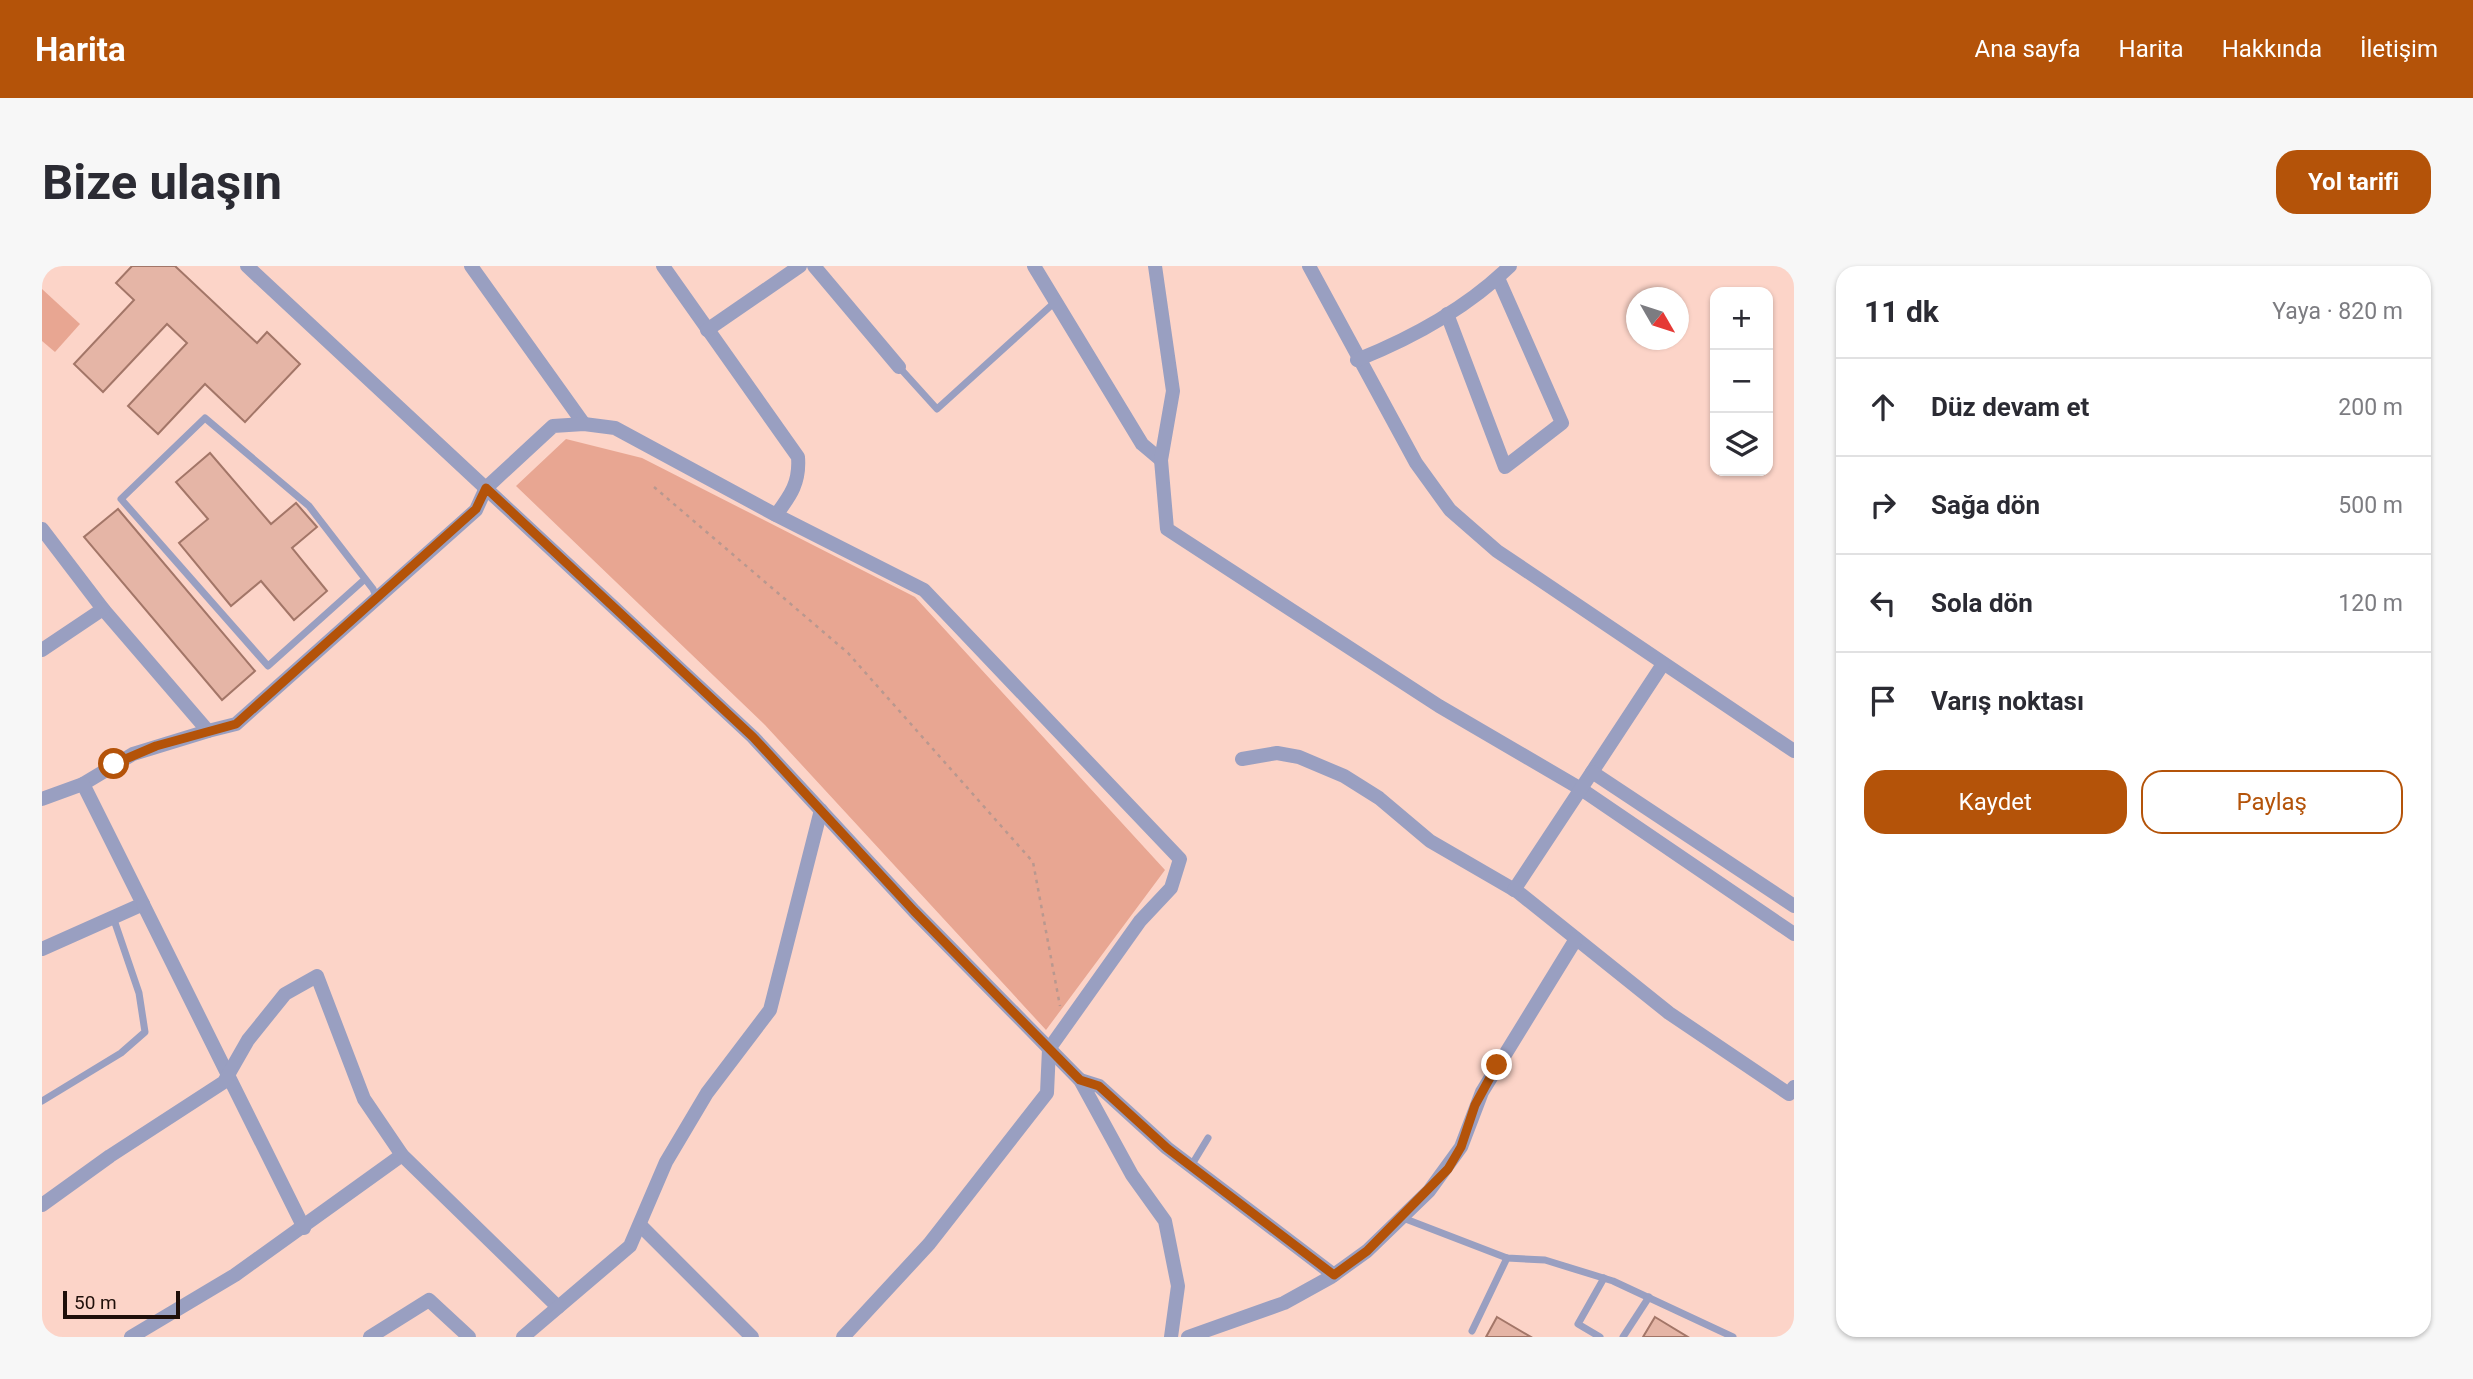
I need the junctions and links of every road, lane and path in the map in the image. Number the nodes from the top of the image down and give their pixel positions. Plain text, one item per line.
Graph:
1 (247, 266) edge
2 (471, 266) edge
3 (663, 266) edge
4 (800, 266) edge
5 (814, 266) edge
6 (1034, 266) edge
7 (1155, 266) edge
8 (1309, 266) edge
9 (1510, 266) edge
10 (1498, 278) junction
11 (1056, 302) junction
12 (1447, 314) junction
13 (708, 330) junction
14 (1357, 360) junction
15 (899, 367) joint
16 (584, 424) junction
17 (1161, 460) junction
18 (654, 487) dead end
19 (486, 488) junction
20 (776, 515) junction
21 (42, 528) edge
22 (365, 579) junction
23 (377, 598) junction
24 (103, 610) junction
25 (42, 649) edge
26 (1663, 664) junction
27 (208, 731) junction
28 (1794, 751) edge
29 (1242, 759) dead end
30 (1591, 772) junction
31 (83, 785) junction
32 (1581, 789) junction
33 (42, 799) edge
34 (821, 810) junction
35 (1514, 890) junction
36 (144, 904) junction
37 (1794, 906) edge
38 (113, 916) junction
39 (1794, 934) edge
40 (1576, 939) junction
41 (42, 949) edge
42 (1061, 1010) dead end
43 (1049, 1049) junction
44 (228, 1075) junction
45 (1080, 1080) junction
46 (1792, 1093) edge
47 (42, 1101) edge
48 (1208, 1138) dead end
49 (402, 1155) junction
50 (1191, 1166) junction
51 (42, 1205) edge
52 (1402, 1218) junction
53 (640, 1224) junction
54 (304, 1228) junction
55 (1507, 1258) junction
56 (1334, 1275) junction
57 (1604, 1278) junction
58 (1649, 1297) junction
59 (558, 1307) junction
60 (1472, 1331) dead end
61 (131, 1337) edge
62 (370, 1337) edge
63 (469, 1337) edge
64 (523, 1337) edge
65 (752, 1337) edge
66 (843, 1337) edge
67 (1171, 1337) edge
68 (1188, 1337) edge
69 (1600, 1337) edge
70 (1623, 1337) edge
71 (1732, 1337) edge

1 - 19 street
2 - 16 street
3 - 13 street
4 - 13 street
5 - 15 street
6 - 11 street
7 - 17 street
8 - 14 street
9 - 10 street
10 - 12 street
10 - 12 street
11 - 15 lane
11 - 17 street
12 - 14 street
13 - 20 street
14 - 26 street
16 - 19 street
16 - 20 street
17 - 32 street
18 - 42 path
19 - 23 street
19 - 34 street
20 - 43 street
21 - 24 street
22 - 22 lane
22 - 23 lane
23 - 27 street
24 - 25 street
24 - 27 street
26 - 28 street
26 - 30 street
27 - 31 street
29 - 35 street
30 - 32 street
30 - 37 street
31 - 33 street
31 - 36 street
32 - 35 street
32 - 39 street
34 - 43 street
34 - 53 street
35 - 40 street
36 - 38 street
36 - 44 street
38 - 41 street
38 - 47 lane
40 - 46 street
40 - 52 street
43 - 45 street
43 - 66 street
44 - 49 street
44 - 51 street
44 - 54 street
45 - 50 street
45 - 67 street
48 - 50 lane
49 - 54 street
49 - 59 street
50 - 56 street
52 - 55 lane
52 - 56 street
53 - 59 street
53 - 65 street
54 - 61 street
55 - 57 lane
55 - 60 lane
56 - 68 street
57 - 58 lane
57 - 69 lane
58 - 70 lane
58 - 71 lane
59 - 64 street
62 - 63 street

